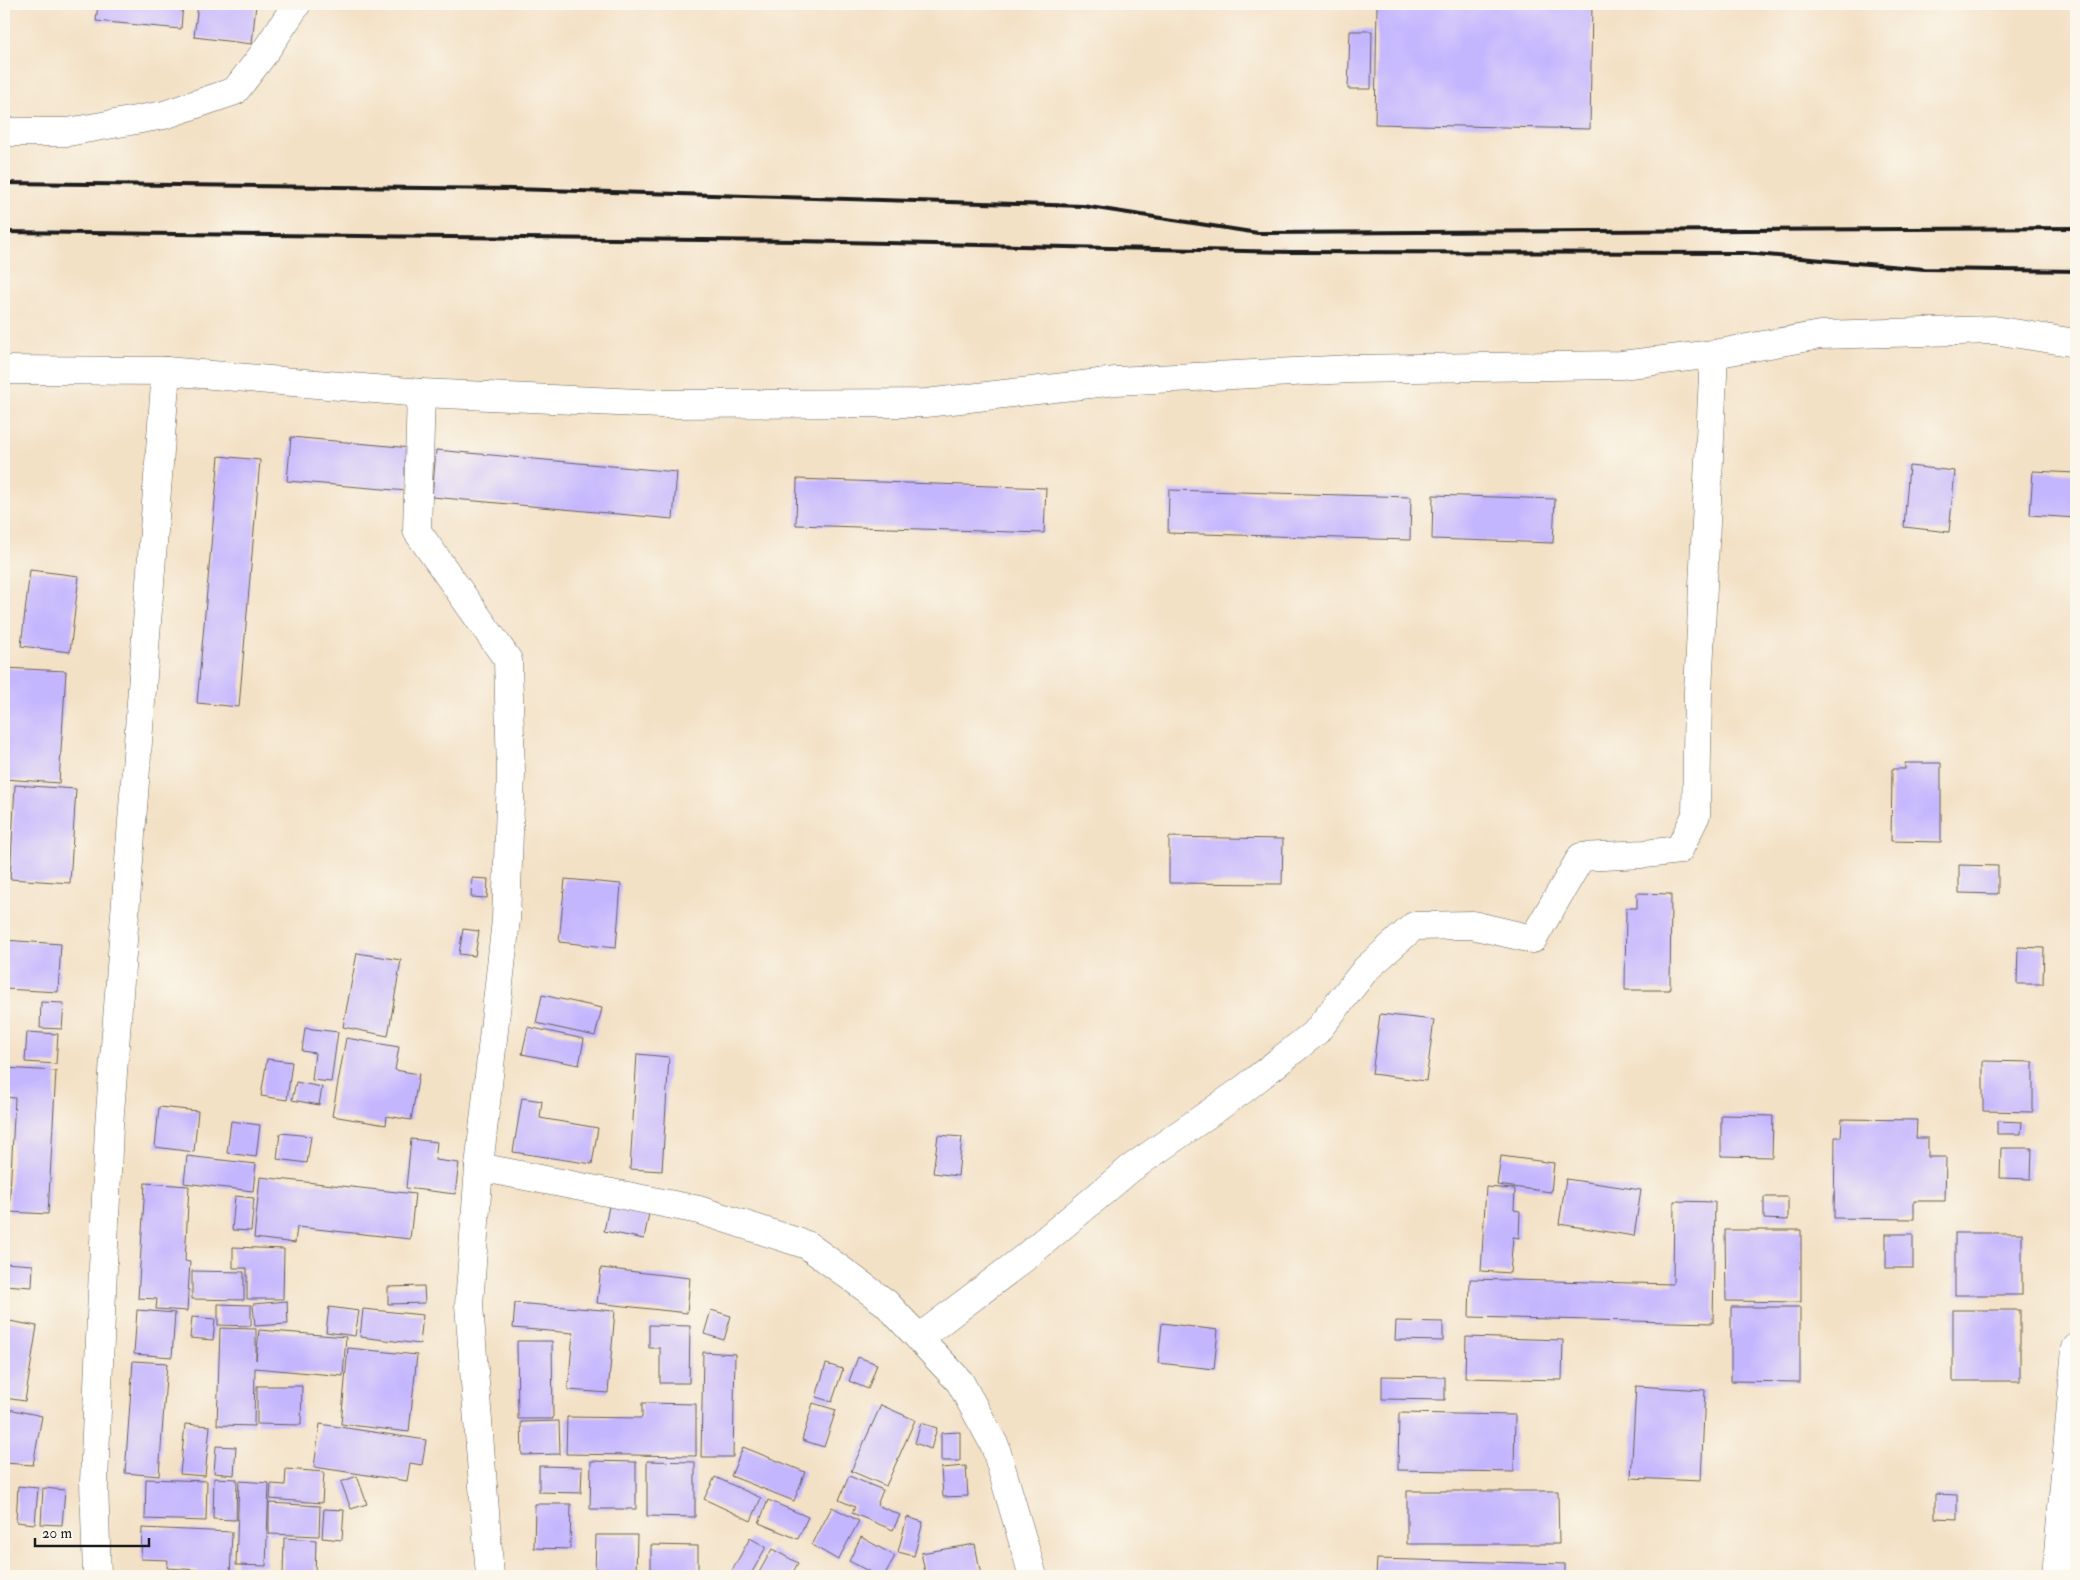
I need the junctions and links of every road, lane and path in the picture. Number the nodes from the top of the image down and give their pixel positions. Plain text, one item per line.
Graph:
1 (296, 4) edge
2 (4, 132) edge
3 (2076, 343) edge
4 (1714, 354) junction
5 (4, 370) edge
6 (166, 371) junction
7 (421, 393) junction
8 (479, 1167) junction
9 (919, 1338) junction
10 (2076, 1348) edge
11 (97, 1576) edge
12 (490, 1576) edge
13 (1033, 1576) edge
14 (2056, 1576) edge

1 - 2 street
3 - 4 street
4 - 7 street
4 - 9 street
5 - 6 street
6 - 7 street
6 - 11 street
7 - 8 street
8 - 9 street
8 - 12 street
9 - 13 street
10 - 14 street

